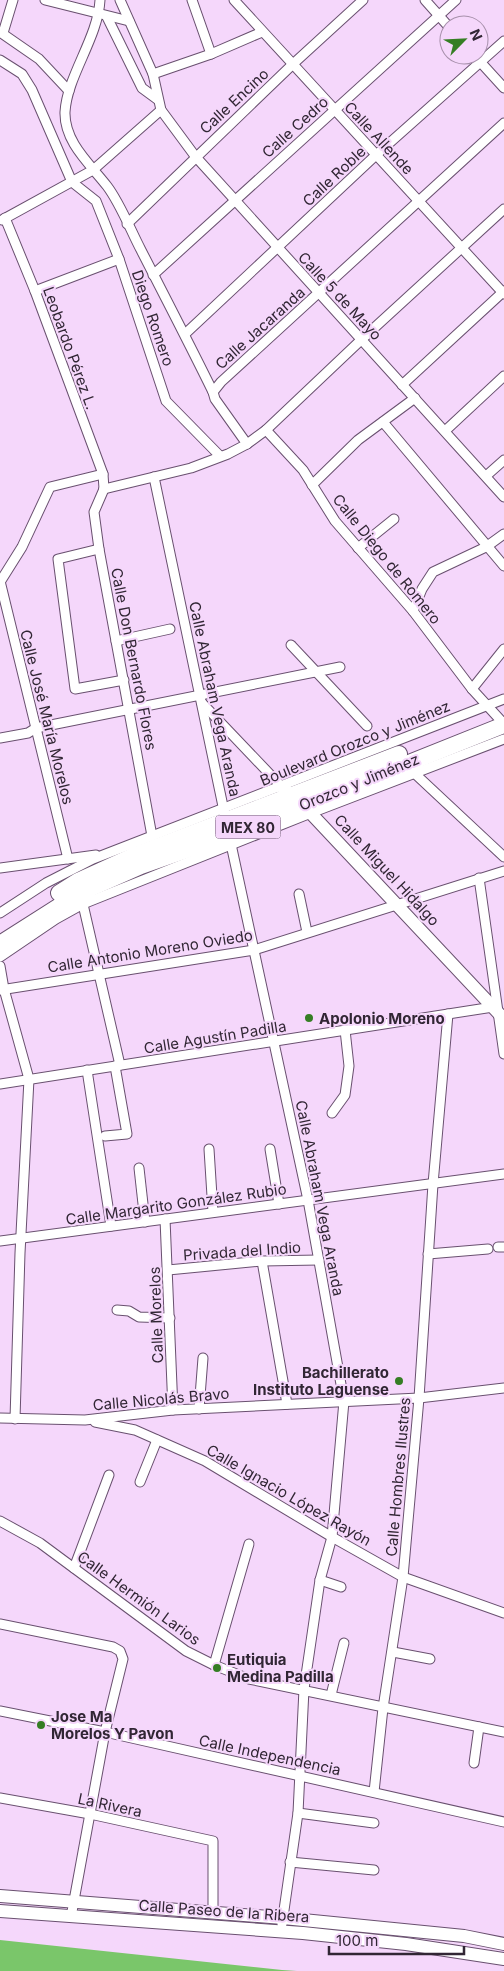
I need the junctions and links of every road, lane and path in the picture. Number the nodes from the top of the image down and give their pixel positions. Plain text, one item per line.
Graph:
1 (13, 0) edge
2 (45, 0) edge
3 (100, 0) edge
4 (120, 0) edge
5 (192, 0) edge
6 (234, 0) edge
7 (363, 0) edge
8 (425, 0) edge
9 (456, 0) edge
10 (103, 15) junction
11 (440, 15) edge
12 (439, 16) joint
13 (129, 21) junction
14 (262, 32) junction
15 (2, 33) edge
16 (504, 41) edge
17 (211, 54) junction
18 (489, 55) edge
19 (0, 60) edge
20 (293, 64) junction
21 (478, 65) edge
22 (484, 65) edge
23 (152, 74) junction
24 (504, 88) edge
25 (69, 91) junction
26 (157, 99) junction
27 (161, 110) junction
28 (335, 110) junction
29 (504, 123) edge
30 (376, 155) junction
31 (195, 156) junction
32 (93, 170) junction
33 (72, 182) junction
34 (234, 201) junction
35 (419, 201) junction
36 (504, 209) edge
37 (3, 220) edge
38 (127, 224) junction
39 (277, 248) junction
40 (462, 248) junction
41 (119, 259) junction
42 (154, 275) junction
43 (35, 291) junction
44 (504, 293) edge
45 (319, 294) junction
46 (185, 334) junction
47 (361, 340) junction
48 (504, 376) edge
49 (402, 385) junction
50 (213, 392) junction
51 (415, 398) junction
52 (383, 422) junction
53 (266, 430) junction
54 (444, 431) junction
55 (247, 444) junction
56 (220, 456) junction
57 (504, 460) edge
58 (102, 474) junction
59 (486, 476) junction
60 (154, 477) junction
61 (312, 486) junction
62 (104, 489) junction
63 (504, 496) edge
64 (394, 519) dead end
65 (504, 534) edge
66 (486, 547) junction
67 (358, 548) junction
68 (99, 549) junction
69 (504, 566) edge
70 (0, 581) edge
71 (413, 610) junction
72 (170, 629) dead end
73 (116, 641) junction
74 (291, 644) dead end
75 (504, 648) edge
76 (340, 667) dead end
77 (315, 671) junction
78 (124, 680) junction
79 (472, 689) junction
80 (201, 699) junction
81 (504, 699) edge
82 (129, 710) junction
83 (499, 717) edge
84 (367, 726) dead end
85 (36, 728) junction
86 (0, 738) edge
87 (504, 739) edge
88 (397, 760) junction
89 (297, 800) junction
90 (228, 827) junction
91 (152, 836) junction
92 (108, 853) junction
93 (504, 856) edge
94 (68, 858) junction
95 (0, 868) edge
96 (504, 870) edge
97 (479, 878) junction
98 (299, 894) dead end
99 (81, 899) junction
100 (396, 904) junction
101 (0, 913) edge
102 (0, 931) edge
103 (307, 932) junction
104 (0, 944) edge
105 (254, 950) junction
106 (0, 957) edge
107 (0, 966) edge
108 (99, 974) junction
109 (2, 989) edge
110 (448, 1014) junction
111 (499, 1014) edge
112 (345, 1030) junction
113 (274, 1042) junction
114 (504, 1054) edge
115 (117, 1066) junction
116 (87, 1070) junction
117 (29, 1079) junction
118 (0, 1084) edge
119 (332, 1113) dead end
120 (105, 1136) dead end
121 (209, 1149) dead end
122 (270, 1149) dead end
123 (140, 1168) dead end
124 (504, 1174) edge
125 (433, 1184) junction
126 (308, 1200) junction
127 (279, 1204) junction
128 (213, 1212) junction
129 (165, 1219) junction
130 (145, 1222) junction
131 (111, 1226) junction
132 (22, 1238) junction
133 (0, 1241) edge
134 (488, 1249) dead end
135 (428, 1254) junction
136 (319, 1260) junction
137 (262, 1262) junction
138 (168, 1270) junction
139 (117, 1310) dead end
140 (170, 1318) junction
141 (203, 1358) dead end
142 (504, 1388) edge
143 (419, 1398) junction
144 (344, 1401) junction
145 (286, 1404) junction
146 (199, 1409) junction
147 (173, 1410) junction
148 (134, 1414) junction
149 (0, 1418) edge
150 (14, 1419) junction
151 (85, 1420) junction
152 (135, 1430) junction
153 (157, 1440) junction
154 (109, 1475) dead end
155 (140, 1482) dead end
156 (0, 1521) edge
157 (332, 1537) junction
158 (249, 1544) dead end
159 (74, 1568) junction
160 (402, 1577) junction
161 (320, 1580) junction
162 (341, 1587) dead end
163 (504, 1613) edge
164 (0, 1624) edge
165 (344, 1644) dead end
166 (393, 1652) junction
167 (430, 1659) dead end
168 (214, 1665) junction
169 (304, 1689) junction
170 (331, 1695) junction
171 (383, 1708) junction
172 (0, 1711) edge
173 (479, 1727) junction
174 (105, 1732) junction
175 (504, 1732) edge
176 (474, 1763) dead end
177 (300, 1776) junction
178 (374, 1792) junction
179 (0, 1798) edge
180 (298, 1813) junction
181 (90, 1814) junction
182 (504, 1822) edge
183 (374, 1823) dead end
184 (290, 1862) junction
185 (374, 1870) dead end
186 (0, 1896) edge
187 (73, 1902) junction
188 (0, 1911) edge
189 (214, 1913) junction
190 (71, 1917) junction
191 (282, 1918) junction
192 (282, 1931) junction
193 (504, 1944) edge
194 (504, 1959) edge

1 - 15 street
2 - 10 street
3 - 10 street
4 - 13 street, Calle 5 de Mayo
5 - 17 street
6 - 14 street, Calle Allende
7 - 20 street, Calle Encino
8 - 12 street
9 - 11 street, Calle Cedro
10 - 13 street
10 - 25 street
10 - 26 street
12 - 28 street, Calle Cedro
13 - 23 street, Calle 5 de Mayo
14 - 17 street
14 - 20 street, Calle Allende
15 - 25 street
16 - 18 street, Calle Roble
17 - 23 street
19 - 33 street
20 - 28 street, Calle Allende
20 - 31 street, Calle Encino
21 - 30 street, Calle Roble
22 - 24 street
23 - 26 street, Calle 5 de Mayo
25 - 32 street
26 - 27 street, Calle 5 de Mayo
27 - 31 street, Calle 5 de Mayo
27 - 32 street
28 - 30 street, Calle Allende
28 - 34 street, Calle Cedro
29 - 35 street, Calle Jacaranda
30 - 35 street, Calle Allende
30 - 39 street, Calle Roble
31 - 34 street, Calle 5 de Mayo
31 - 38 street, Calle Encino
32 - 33 street
32 - 38 street
33 - 37 street
33 - 41 street, Diego Romero
34 - 39 street, Calle 5 de Mayo
34 - 42 street, Calle Cedro
35 - 40 street, Calle Allende
35 - 45 street, Calle Jacaranda
36 - 40 street
37 - 43 street, Leobardo Pérez L.
38 - 42 street
39 - 45 street, Calle 5 de Mayo
39 - 46 street, Calle Roble
40 - 44 street, Calle Allende
40 - 47 street
41 - 43 street
41 - 56 street, Diego Romero
42 - 46 street
43 - 58 street, Leobardo Pérez L.
44 - 49 street
45 - 47 street, Calle 5 de Mayo
45 - 50 street, Calle Jacaranda
46 - 50 street
47 - 49 street, Calle 5 de Mayo
47 - 53 street
48 - 54 street
49 - 51 street, Calle 5 de Mayo
50 - 55 street
51 - 52 street
51 - 54 street, Calle 5 de Mayo
52 - 61 street
52 - 66 street
53 - 55 street
53 - 61 street, Calle Diego de Romero
54 - 59 street, Calle 5 de Mayo
55 - 56 street
56 - 60 street
57 - 59 street
58 - 62 street, Leobardo Pérez L.
58 - 70 street
59 - 63 street, Calle 5 de Mayo
60 - 62 street
60 - 80 street, Calle Abraham Vega Aranda
61 - 67 street, Calle Diego de Romero
62 - 68 street, Calle Don Bernardo Flores
64 - 67 street
65 - 66 street
66 - 69 street
66 - 71 street
67 - 71 street, Calle Diego de Romero
68 - 73 street, Calle Don Bernardo Flores
68 - 78 street
70 - 85 street, Calle José María Morelos
71 - 79 street, Calle Diego de Romero
72 - 73 street
73 - 78 street, Calle Don Bernardo Flores
74 - 77 street
75 - 79 street
76 - 77 street
77 - 80 street
77 - 84 street
78 - 82 street, Calle Don Bernardo Flores
79 - 83 street, Calle Diego de Romero
80 - 82 street
80 - 89 street, Calle Miguel Hidalgo
80 - 90 street, Calle Abraham Vega Aranda
81 - 83 street, Boulevard Orozco y Jiménez / MEX 80
82 - 85 street
82 - 91 street, Calle Don Bernardo Flores
83 - 88 highway, Orozco y Jiménez / MEX 80
83 - 88 street, Boulevard Orozco y Jiménez / MEX 80
85 - 86 street
85 - 94 street, Calle José María Morelos
87 - 88 street, Orozco y Jiménez
88 - 89 highway, Orozco y Jiménez / MEX 80
88 - 89 street, Boulevard Orozco y Jiménez / MEX 80
88 - 93 street
89 - 90 highway, Orozco y Jiménez / MEX 80
89 - 90 street, Boulevard Orozco y Jiménez / MEX 80
89 - 100 street, Calle Miguel Hidalgo
90 - 91 street, Boulevard Orozco y Jiménez / MEX 80
90 - 99 highway, Orozco y Jiménez / MEX 80
90 - 102 highway, Orozco y Jiménez / MEX 80
90 - 105 street, Calle Abraham Vega Aranda
91 - 92 street, Boulevard Orozco y Jiménez / MEX 80
92 - 94 street
92 - 101 street, Boulevard Orozco y Jiménez / MEX 80
94 - 95 street
96 - 97 street, Calle Antonio Moreno Oviedo
97 - 100 street, Calle Antonio Moreno Oviedo
97 - 111 street
98 - 103 street
99 - 104 highway, Orozco y Jiménez / MEX 80
99 - 106 street, Orozco y Jiménez
99 - 108 street
100 - 103 street, Calle Antonio Moreno Oviedo
100 - 111 street, Calle Miguel Hidalgo
103 - 105 street, Calle Antonio Moreno Oviedo
105 - 108 street, Calle Antonio Moreno Oviedo
105 - 113 street, Calle Abraham Vega Aranda
107 - 109 street
108 - 109 street, Calle Antonio Moreno Oviedo
108 - 115 street
109 - 117 street
110 - 111 street, Calle Agustín Padilla
110 - 112 street, Calle Agustín Padilla
110 - 125 street, Calle Hombres Ilustres
111 - 114 street
112 - 113 street, Calle Agustín Padilla
112 - 119 street
113 - 115 street, Calle Agustín Padilla
113 - 126 street, Calle Abraham Vega Aranda
115 - 116 street, Calle Agustín Padilla
115 - 120 street
116 - 117 street, Calle Agustín Padilla
116 - 131 street
117 - 118 street, Calle Agustín Padilla
117 - 132 street
121 - 128 street
122 - 127 street
123 - 130 street
124 - 125 street, Calle Margarito González Rubio
125 - 126 street, Calle Margarito González Rubio
125 - 135 street, Calle Hombres Ilustres
126 - 127 street, Calle Margarito González Rubio
126 - 136 street, Calle Abraham Vega Aranda
127 - 128 street, Calle Margarito González Rubio
128 - 129 street, Calle Margarito González Rubio
129 - 130 street, Calle Margarito González Rubio
129 - 138 street, Calle Morelos
130 - 131 street, Calle Margarito González Rubio
131 - 132 street, Calle Margarito González Rubio
132 - 133 street, Calle Margarito González Rubio
132 - 150 street
134 - 135 street
135 - 143 street, Calle Hombres Ilustres
136 - 137 street, Privada del Indio
136 - 144 street, Calle Abraham Vega Aranda
137 - 138 street, Privada del Indio
137 - 145 street
138 - 140 street, Calle Morelos
139 - 140 street
140 - 147 street, Calle Morelos
141 - 146 street
142 - 143 street, Calle Nicolás Bravo
143 - 144 street, Calle Nicolás Bravo
143 - 160 street, Calle Hombres Ilustres
144 - 145 street, Calle Nicolás Bravo
144 - 157 street, Calle Abraham Vega Aranda
145 - 146 street, Calle Nicolás Bravo
146 - 147 street, Calle Nicolás Bravo
147 - 148 street, Calle Nicolás Bravo
148 - 151 street, Calle Nicolás Bravo
148 - 152 street
149 - 150 street, Calle Nicolás Bravo
150 - 151 street, Calle Nicolás Bravo
151 - 152 street, Calle Ignacio López Rayón
152 - 153 street, Calle Ignacio López Rayón
153 - 155 street
153 - 157 street, Calle Ignacio López Rayón
154 - 159 street
156 - 159 street, Calle Hermión Larios
157 - 160 street, Calle Ignacio López Rayón
157 - 161 street, Calle Abraham Vega Aranda
158 - 168 street
159 - 168 street, Calle Hermión Larios
160 - 163 street, Calle Ignacio López Rayón
160 - 166 street, Calle Hombres Ilustres
161 - 162 street
161 - 169 street, Calle Abraham Vega Aranda
164 - 174 street
165 - 170 street
166 - 167 street
166 - 171 street, Calle Hombres Ilustres
168 - 169 street, Calle Hermión Larios
169 - 170 street, Calle Hermión Larios
169 - 177 street, Calle Abraham Vega Aranda
170 - 171 street, Calle Hermión Larios
171 - 173 street, Calle Hermión Larios
171 - 178 street, Calle Hombres Ilustres
172 - 174 street, Calle Independencia
173 - 175 street, Calle Hermión Larios
173 - 176 street
174 - 177 street, Calle Independencia
174 - 181 street
177 - 178 street, Calle Independencia
177 - 180 street, Calle Abraham Vega Aranda
178 - 182 street, Calle Independencia
179 - 181 street, La Rivera
180 - 183 street
180 - 184 street, Calle Abraham Vega Aranda
181 - 187 street
181 - 189 street, La Rivera
184 - 185 street
184 - 191 street, Calle Abraham Vega Aranda
186 - 187 street, Calle Paseo de la Ribera
187 - 189 street, Calle Paseo de la Ribera
187 - 190 street
188 - 190 street, Calle Paseo de la Ribera
189 - 191 street, Calle Paseo de la Ribera
190 - 192 street, Calle Paseo de la Ribera
191 - 192 street, Calle Abraham Vega Aranda
191 - 193 street, Calle Paseo de la Ribera
192 - 194 street, Calle Paseo de la Ribera

